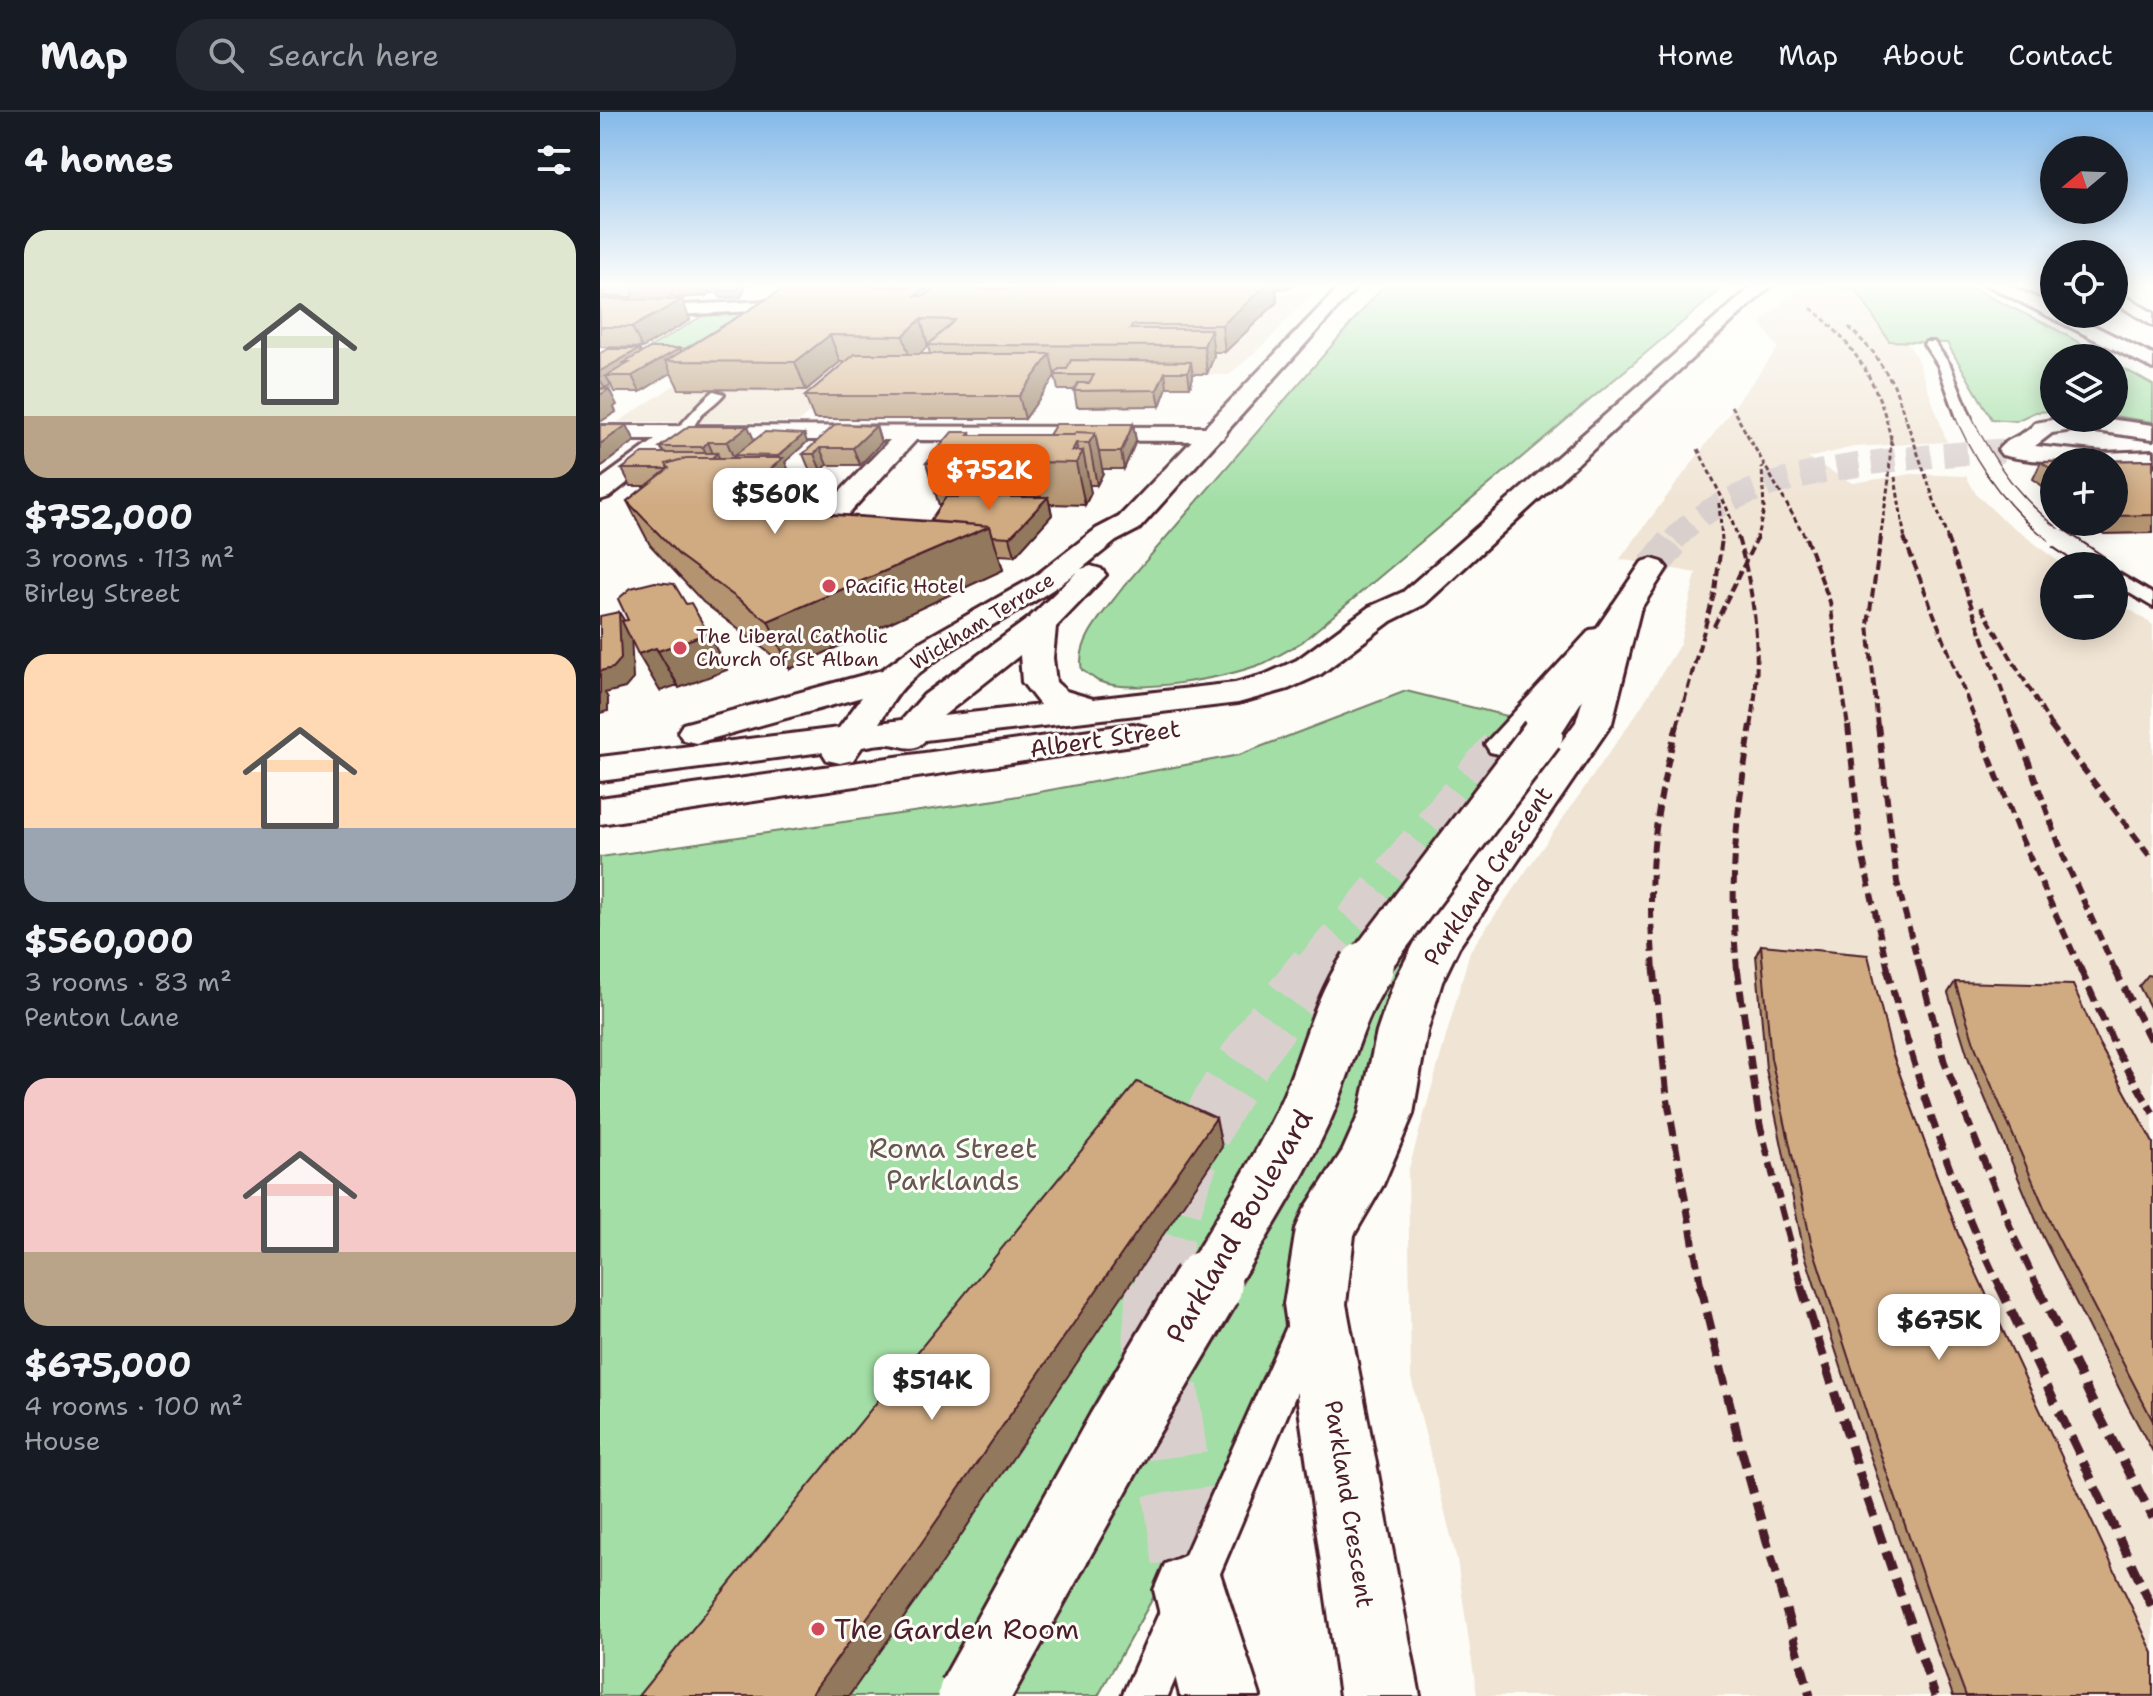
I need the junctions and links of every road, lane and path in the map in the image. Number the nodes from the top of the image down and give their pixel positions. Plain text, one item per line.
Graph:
1 (1284, 357) edge
2 (1683, 357) edge
3 (1939, 357) edge
4 (718, 394) edge
5 (2128, 429) edge
6 (2128, 432) edge
7 (2153, 432) edge
8 (600, 433) edge
9 (680, 433) junction
10 (2041, 433) joint
11 (909, 434) junction
12 (1214, 434) junction
13 (2153, 442) edge
14 (2062, 448) edge
15 (2040, 453) edge
16 (2153, 458) edge
17 (2128, 462) edge
18 (600, 492) edge
19 (1129, 523) junction
20 (805, 544) edge
21 (2081, 552) edge
22 (1652, 568) tunnel mouth
23 (2128, 585) edge
24 (1414, 598) junction
25 (2153, 602) edge
26 (1624, 611) junction
27 (1040, 625) junction
28 (894, 677) junction
29 (1098, 709) junction
30 (914, 729) junction
31 (851, 737) junction
32 (600, 754) edge
33 (600, 769) edge
34 (880, 771) junction
35 (821, 779) junction
36 (600, 811) edge
37 (1315, 1304) junction
38 (1191, 1590) junction
39 (973, 1696) edge
40 (1145, 1696) edge
41 (1220, 1696) edge
42 (1380, 1696) edge

1 - 12 street, Wickham Terrace
2 - 24 street, Albert Street
3 - 21 lane, bridge
4 - 9 lane
5 - 7 street
6 - 13 street
8 - 9 street
9 - 11 street
9 - 18 street
10 - 14 street
10 - 15 street
11 - 12 street
11 - 20 street
12 - 19 street, Wickham Terrace
16 - 17 street
19 - 27 street, Wickham Terrace
19 - 28 street, Wickham Terrace
22 - 26 street
23 - 25 lane
24 - 29 street, Albert Street
24 - 34 street, Albert Street
26 - 37 street, Parkland Crescent
26 - 39 street, Parkland Boulevard, bridge
27 - 29 street
27 - 30 street, Wickham Terrace
28 - 31 street, Wickham Terrace
28 - 32 street
29 - 30 street, Albert Street
30 - 31 street
30 - 34 street, Wickham Terrace
31 - 33 street
31 - 35 street, Wickham Terrace
34 - 35 street, Albert Street
35 - 36 street, Albert Street
37 - 38 lane
37 - 42 street, Parkland Crescent
38 - 40 lane
38 - 41 street

